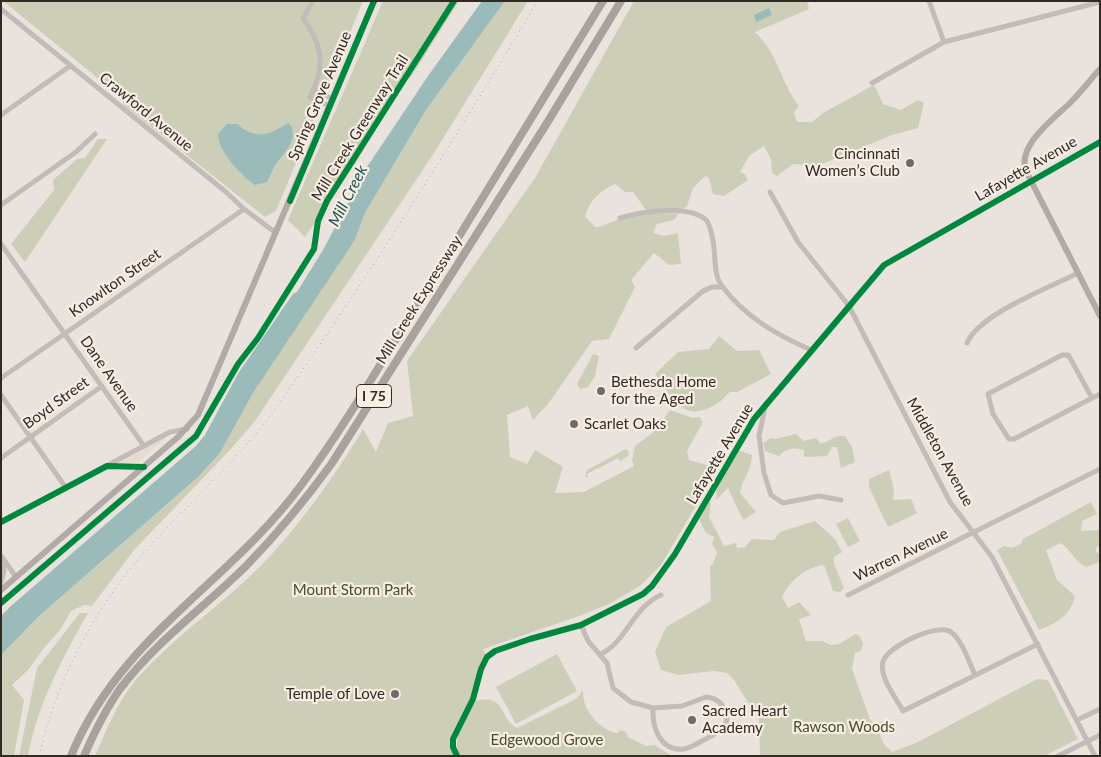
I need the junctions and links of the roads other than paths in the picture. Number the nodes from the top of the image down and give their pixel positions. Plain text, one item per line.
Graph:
1 (313, 1) edge
2 (374, 1) edge
3 (602, 1) edge
4 (621, 1) edge
5 (929, 1) edge
6 (1100, 2) edge
7 (1, 9) edge
8 (944, 42) junction
9 (70, 66) junction
10 (1100, 70) edge
11 (872, 83) dead end
12 (313, 90) junction
13 (331, 103) junction
14 (1, 115) edge
15 (95, 134) dead end
16 (1100, 142) edge
17 (1030, 180) junction
18 (770, 192) dead end
19 (1, 204) edge
20 (244, 209) junction
21 (620, 218) dead end
22 (276, 233) junction
23 (1, 244) edge
24 (1078, 273) junction
25 (722, 287) junction
26 (849, 306) junction
27 (1100, 316) edge
28 (65, 334) junction
29 (967, 343) dead end
30 (636, 348) dead end
31 (811, 350) junction
32 (1, 378) edge
33 (102, 386) junction
34 (1100, 394) edge
35 (1, 395) edge
36 (1092, 398) junction
37 (766, 403) junction
38 (187, 429) junction
39 (31, 438) junction
40 (144, 446) junction
41 (1, 458) edge
42 (106, 466) junction
43 (144, 467) junction
44 (1100, 469) edge
45 (66, 488) junction
46 (841, 500) dead end
47 (1, 522) edge
48 (973, 533) junction
49 (16, 577) junction
50 (1, 582) edge
51 (1, 590) edge
52 (661, 595) dead end
53 (848, 595) dead end
54 (581, 625) junction
55 (1038, 644) junction
56 (601, 654) junction
57 (975, 675) junction
58 (653, 708) junction
59 (1100, 709) edge
60 (1077, 720) junction
61 (1100, 735) edge
62 (1088, 741) junction
63 (71, 756) edge
64 (84, 756) edge
65 (457, 756) edge
66 (1058, 756) edge
67 (1095, 756) edge

1 - 12 street
2 - 13 main road, Spring Grove Avenue
3 - 63 highway, Mill Creek Expressway / I 75
4 - 64 highway, Mill Creek Expressway / I 75
5 - 8 street
6 - 8 street
7 - 9 street, Crawford Avenue
8 - 11 street
9 - 14 street
9 - 20 street, Crawford Avenue
10 - 17 main road
12 - 13 street
12 - 13 street
13 - 22 main road, Spring Grove Avenue
15 - 19 street
16 - 17 street, Lafayette Avenue
17 - 24 main road
17 - 26 street, Lafayette Avenue
18 - 26 street, Middleton Avenue
20 - 22 street, Crawford Avenue
20 - 28 street, Knowlton Street
21 - 25 street
22 - 38 main road, Spring Grove Avenue
23 - 28 street, Dane Avenue
24 - 27 main road
24 - 29 street
25 - 30 street
25 - 31 street
26 - 31 street, Lafayette Avenue
26 - 48 street, Middleton Avenue
28 - 32 street, Knowlton Street
28 - 33 street, Dane Avenue
31 - 37 street, Lafayette Avenue
33 - 39 street, Boyd Street
33 - 40 street, Dane Avenue
34 - 36 street
35 - 39 street
36 - 36 street
37 - 46 street
37 - 54 street, Lafayette Avenue
38 - 40 street
38 - 43 main road, Spring Grove Avenue
39 - 41 street, Boyd Street
39 - 45 street
40 - 42 street
42 - 43 street
42 - 45 street
43 - 49 main road, Spring Grove Avenue
44 - 48 street, Warren Avenue
45 - 47 street
48 - 53 street, Warren Avenue
48 - 55 street, Middleton Avenue
49 - 50 street
49 - 51 main road, Spring Grove Avenue
52 - 56 street
54 - 56 street
54 - 65 street, Lafayette Avenue
55 - 57 street
55 - 60 street, Middleton Avenue
56 - 58 street
57 - 57 street
58 - 58 street
59 - 60 street
60 - 62 street, Middleton Avenue
61 - 62 street
62 - 66 street
62 - 67 street, Middleton Avenue

